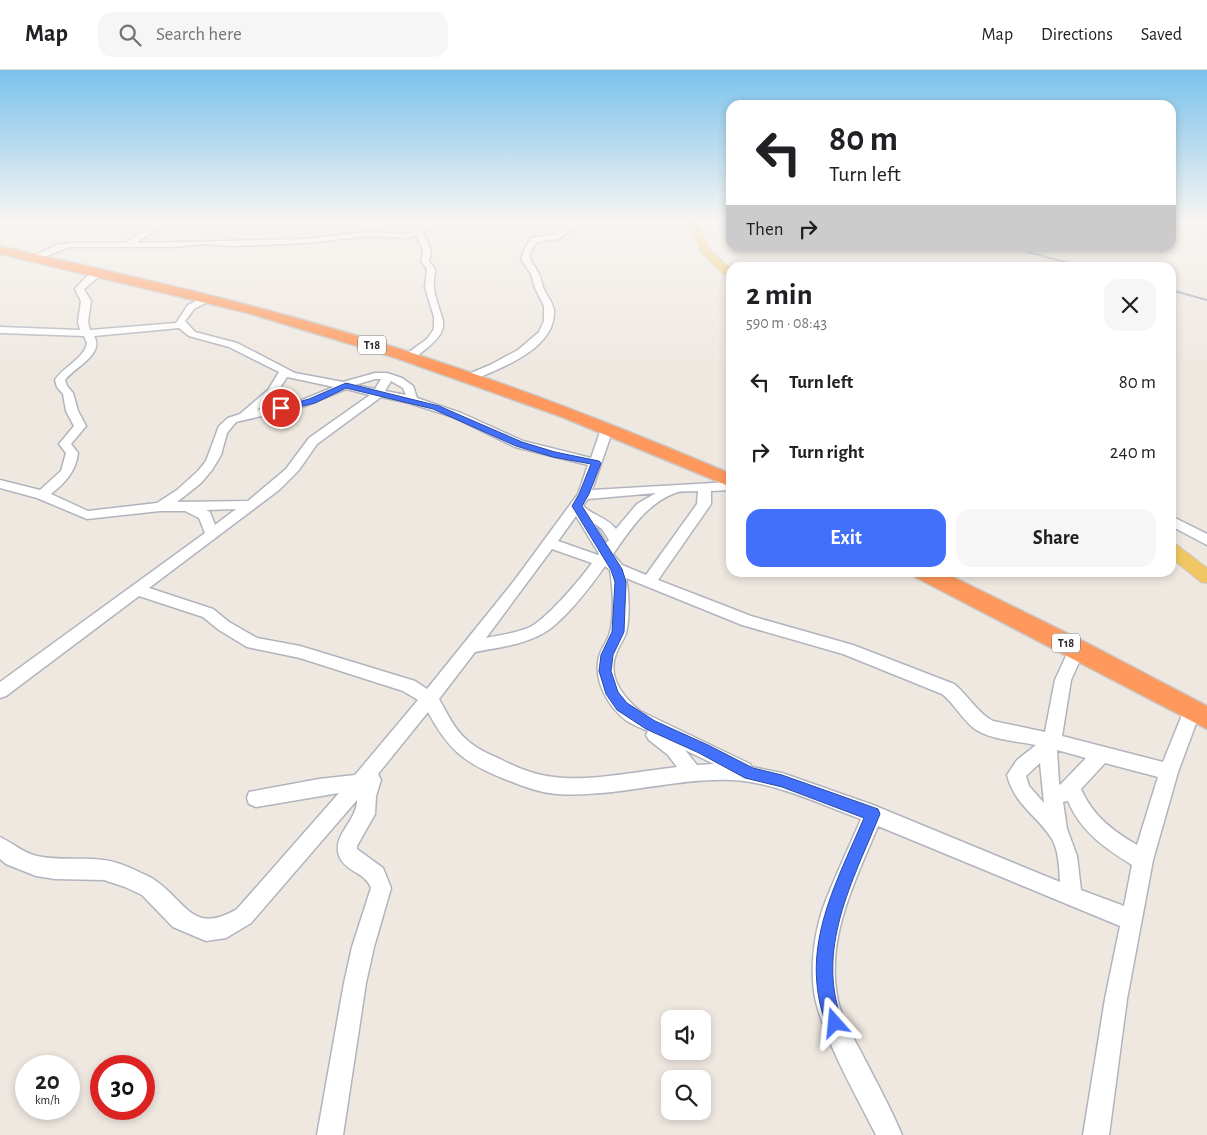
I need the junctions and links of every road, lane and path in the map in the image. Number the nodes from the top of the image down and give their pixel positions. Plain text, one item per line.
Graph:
1 (93, 272) edge
2 (431, 272) edge
3 (534, 272) edge
4 (99, 273) junction
5 (206, 298) junction
6 (181, 325) junction
7 (0, 330) edge
8 (86, 332) junction
9 (32, 333) junction
10 (0, 339) edge
11 (409, 357) junction
12 (285, 371) junction
13 (388, 377) junction
14 (470, 377) junction
15 (346, 386) junction
16 (378, 394) junction
17 (412, 400) junction
18 (240, 418) junction
19 (606, 429) junction
20 (596, 463) junction
21 (726, 480) edge
22 (0, 484) edge
23 (726, 486) edge
24 (674, 488) junction
25 (705, 488) junction
26 (42, 495) junction
27 (182, 501) junction
28 (581, 504) junction
29 (251, 505) junction
30 (1176, 523) edge
31 (212, 534) junction
32 (1207, 540) edge
33 (616, 541) junction
34 (549, 543) junction
35 (1176, 553) edge
36 (609, 563) junction
37 (934, 577) edge
38 (1207, 577) edge
39 (649, 581) junction
40 (137, 591) junction
41 (471, 647) junction
42 (1076, 648) junction
43 (0, 692) edge
44 (430, 699) junction
45 (1200, 714) edge
46 (634, 716) junction
47 (1050, 744) junction
48 (1101, 755) junction
49 (1169, 772) junction
50 (692, 773) junction
51 (750, 774) junction
52 (363, 778) junction
53 (1071, 787) junction
54 (256, 798) dead end
55 (1053, 806) junction
56 (873, 814) junction
57 (1060, 834) junction
58 (0, 847) edge
59 (1143, 860) junction
60 (1071, 897) junction
61 (1132, 920) junction
62 (330, 1135) edge
63 (889, 1135) edge
64 (1096, 1135) edge

1 - 4 highway, T18
2 - 11 street
3 - 14 street
4 - 5 highway, T18
4 - 8 street
5 - 6 street
5 - 11 highway, T18
6 - 8 street
6 - 12 street
7 - 9 street
8 - 9 street
8 - 26 street
9 - 10 street
11 - 14 highway, T18
12 - 15 street
12 - 18 street
13 - 15 street
13 - 16 street
13 - 17 street
14 - 19 highway, T18
15 - 16 street
15 - 18 street
16 - 17 street
16 - 29 street
17 - 20 street
18 - 27 street
19 - 20 street
19 - 21 highway, T18
20 - 28 street
22 - 26 street
23 - 25 street
24 - 25 street
24 - 28 street
24 - 33 street
25 - 39 street
26 - 27 street
27 - 29 street
27 - 31 street
28 - 33 street
28 - 34 street
28 - 36 street
29 - 31 street
30 - 32 street
31 - 40 street
33 - 36 street
34 - 36 street
34 - 41 street
35 - 38 main road
36 - 39 street
36 - 41 street
36 - 46 street
37 - 42 highway, T18
39 - 47 street
40 - 43 street
40 - 44 street
41 - 44 street
42 - 45 highway, T18
42 - 47 street
44 - 50 street
44 - 52 street
45 - 49 street
46 - 50 street
46 - 51 street
47 - 48 street
47 - 55 street
47 - 57 street
48 - 49 street
48 - 53 street
49 - 59 street
50 - 51 street
51 - 56 street
52 - 54 street
52 - 58 street
52 - 62 street
53 - 55 street
53 - 59 street
55 - 57 street
56 - 60 street
56 - 63 street
57 - 60 street
59 - 61 street
60 - 61 street
61 - 64 street

